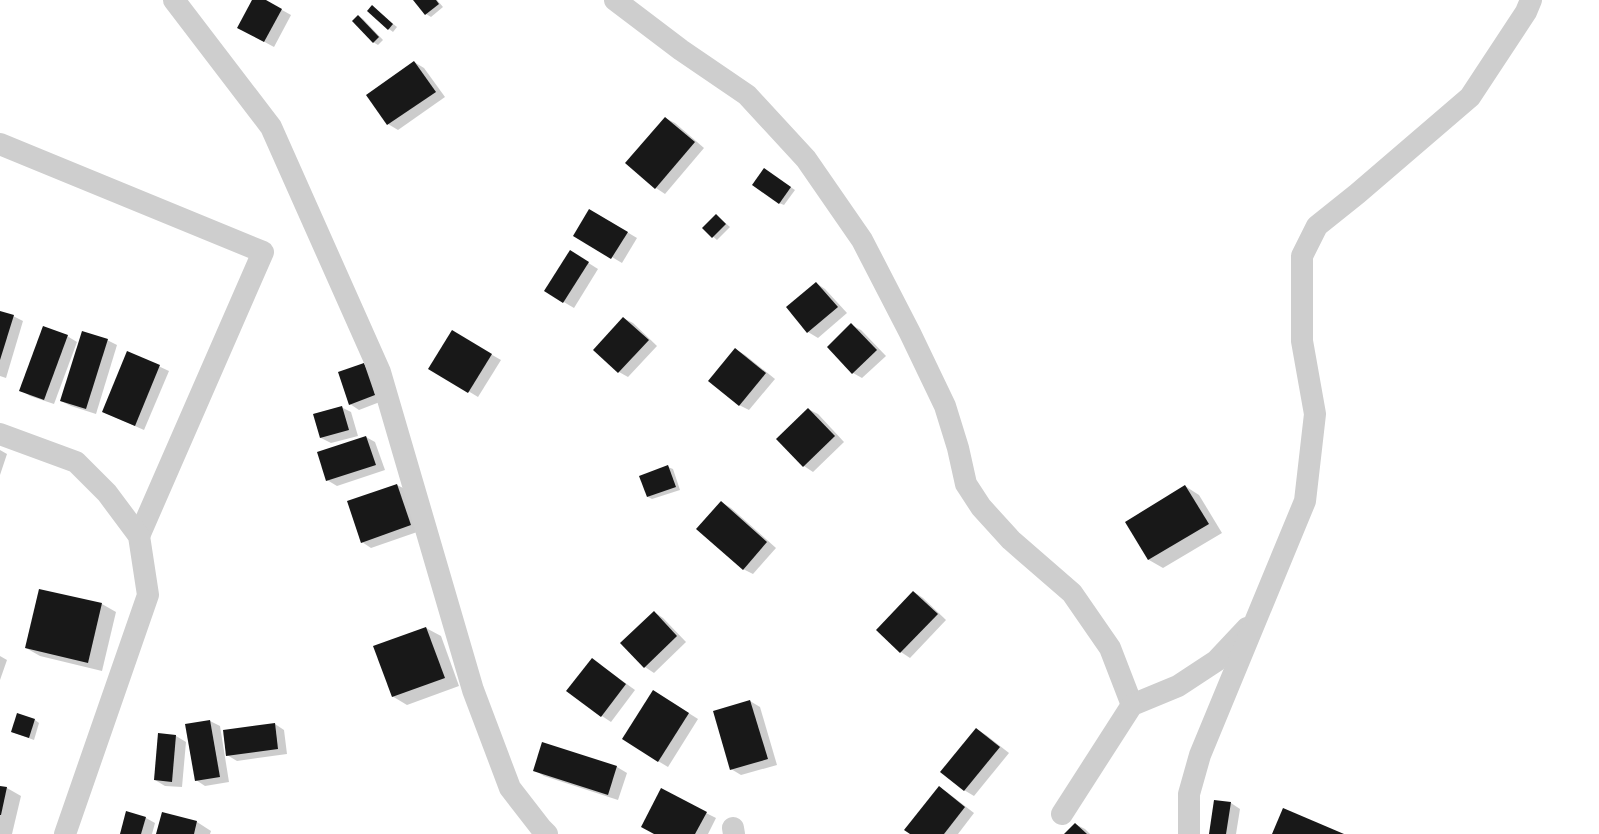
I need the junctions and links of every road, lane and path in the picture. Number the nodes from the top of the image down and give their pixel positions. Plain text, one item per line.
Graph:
1 (174, 0) edge
2 (615, 0) edge
3 (1531, 0) edge
4 (0, 144) edge
5 (0, 434) edge
6 (138, 536) junction
7 (1256, 619) junction
8 (1132, 705) junction
9 (1062, 814) dead end
10 (64, 834) edge
11 (547, 834) edge
12 (1189, 834) edge

1 - 11 street
2 - 8 street
3 - 7 street
4 - 6 street
5 - 6 street
6 - 10 street
7 - 8 street
7 - 12 street
8 - 9 street

